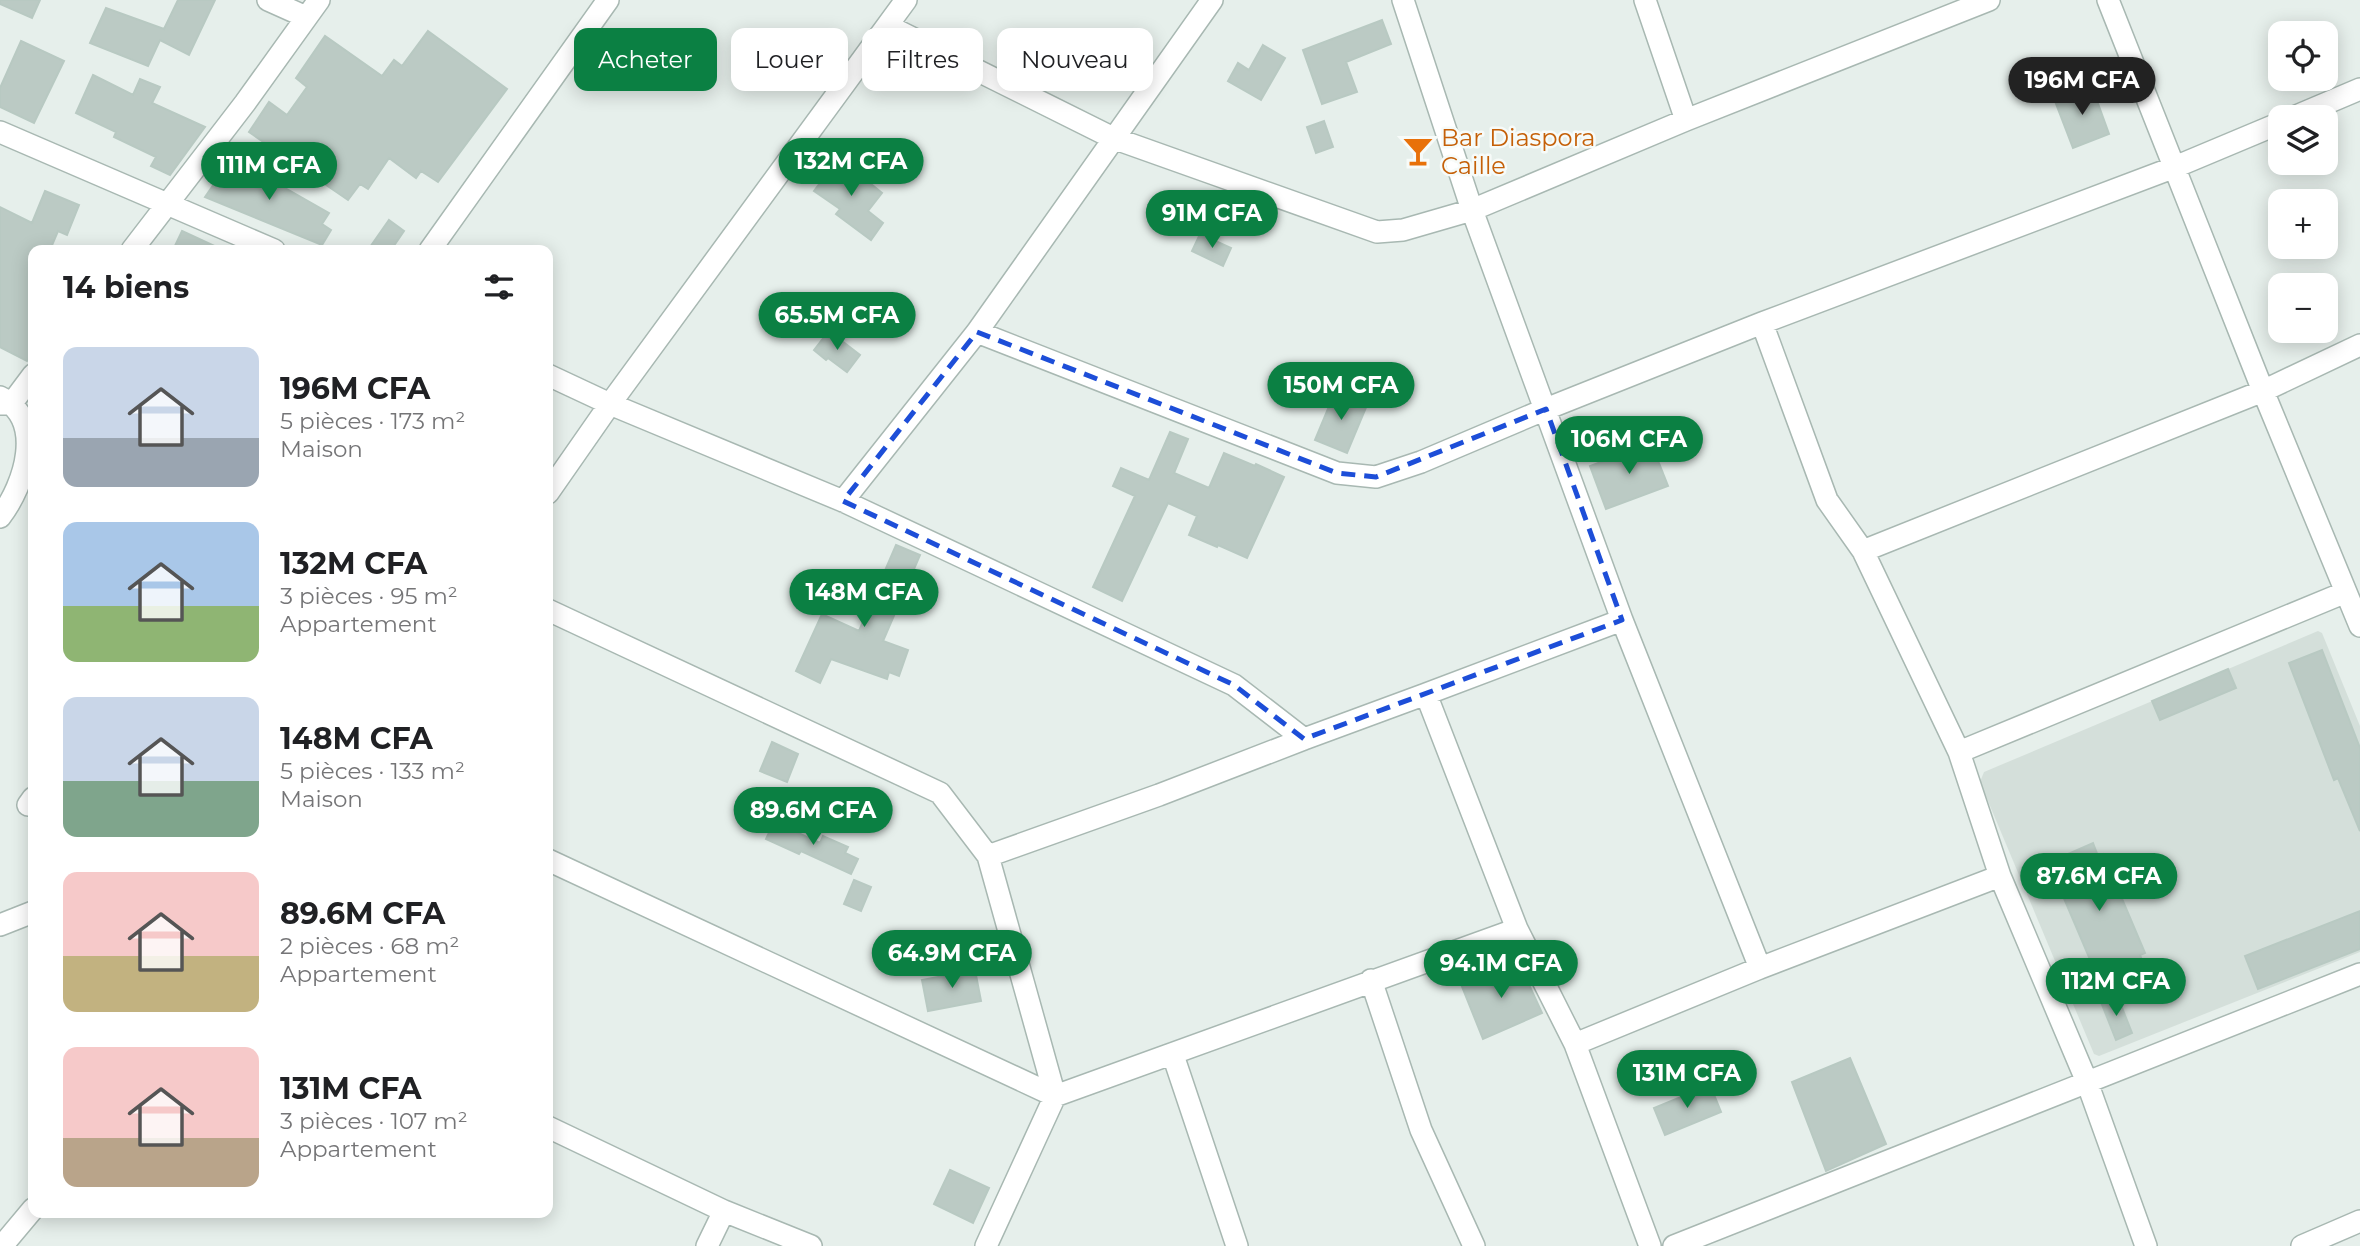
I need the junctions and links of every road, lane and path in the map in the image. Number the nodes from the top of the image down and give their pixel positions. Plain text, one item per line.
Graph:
1 (268, 0) edge
2 (608, 0) edge
3 (906, 0) edge
4 (1212, 0) edge
5 (1403, 0) edge
6 (1645, 0) edge
7 (1989, 0) edge
8 (2108, 0) edge
9 (313, 8) edge
10 (888, 26) junction
11 (2360, 89) edge
12 (2322, 105) edge
13 (1686, 120) junction
14 (2268, 128) edge
15 (0, 132) edge
16 (1113, 138) junction
17 (2175, 167) junction
18 (168, 203) junction
19 (1472, 210) junction
20 (136, 245) edge
21 (263, 245) edge
22 (433, 245) edge
23 (1762, 323) junction
24 (977, 332) junction
25 (2360, 345) edge
26 (553, 377) edge
27 (28, 379) edge
28 (2263, 391) junction
29 (4, 401) edge
30 (610, 404) junction
31 (1546, 409) junction
32 (553, 486) edge
33 (843, 501) junction
34 (0, 517) edge
35 (1863, 551) junction
36 (2346, 593) junction
37 (553, 612) edge
38 (1622, 620) junction
39 (2360, 626) edge
40 (1426, 694) junction
41 (1304, 739) junction
42 (1959, 752) junction
43 (988, 856) junction
44 (553, 862) edge
45 (2000, 876) junction
46 (28, 914) edge
47 (0, 925) edge
48 (1517, 929) junction
49 (1760, 968) junction
50 (2360, 974) edge
51 (1371, 981) junction
52 (1575, 1044) junction
53 (1173, 1055) junction
54 (2087, 1082) junction
55 (1055, 1096) junction
56 (553, 1129) edge
57 (724, 1211) junction
58 (28, 1215) edge
59 (2360, 1222) edge
60 (2, 1246) edge
61 (707, 1246) edge
62 (811, 1246) edge
63 (986, 1246) edge
64 (1237, 1246) edge
65 (1474, 1246) edge
66 (1650, 1246) edge
67 (1674, 1246) edge
68 (2147, 1246) edge
69 (2302, 1246) edge

1 - 9 street
2 - 22 street
3 - 10 street
4 - 16 street
5 - 19 street
6 - 13 street
7 - 13 street
8 - 17 street
9 - 18 street
10 - 16 street
10 - 30 street
11 - 12 street
13 - 19 street
14 - 17 street
15 - 18 street
16 - 19 street
16 - 24 street
17 - 23 street
17 - 28 street
18 - 20 street
18 - 21 street
19 - 31 street
23 - 31 street
23 - 35 street
24 - 31 street
24 - 33 street
25 - 28 street
26 - 30 street
27 - 29 street
28 - 35 street
28 - 36 street
29 - 34 street
30 - 32 street
30 - 33 street
31 - 38 street
33 - 41 street
35 - 42 street
36 - 39 street
36 - 42 street
37 - 43 street
38 - 40 street
38 - 49 street
40 - 41 street
40 - 48 street
41 - 43 street
42 - 45 street
43 - 55 street
44 - 55 street
45 - 49 street
45 - 54 street
46 - 47 street
48 - 51 street
48 - 52 street
49 - 52 street
50 - 54 street
51 - 53 street
51 - 65 street
52 - 66 street
53 - 55 street
53 - 64 street
54 - 67 street
54 - 68 street
55 - 63 street
56 - 57 street
57 - 61 street
57 - 62 street
58 - 60 street
59 - 69 street

